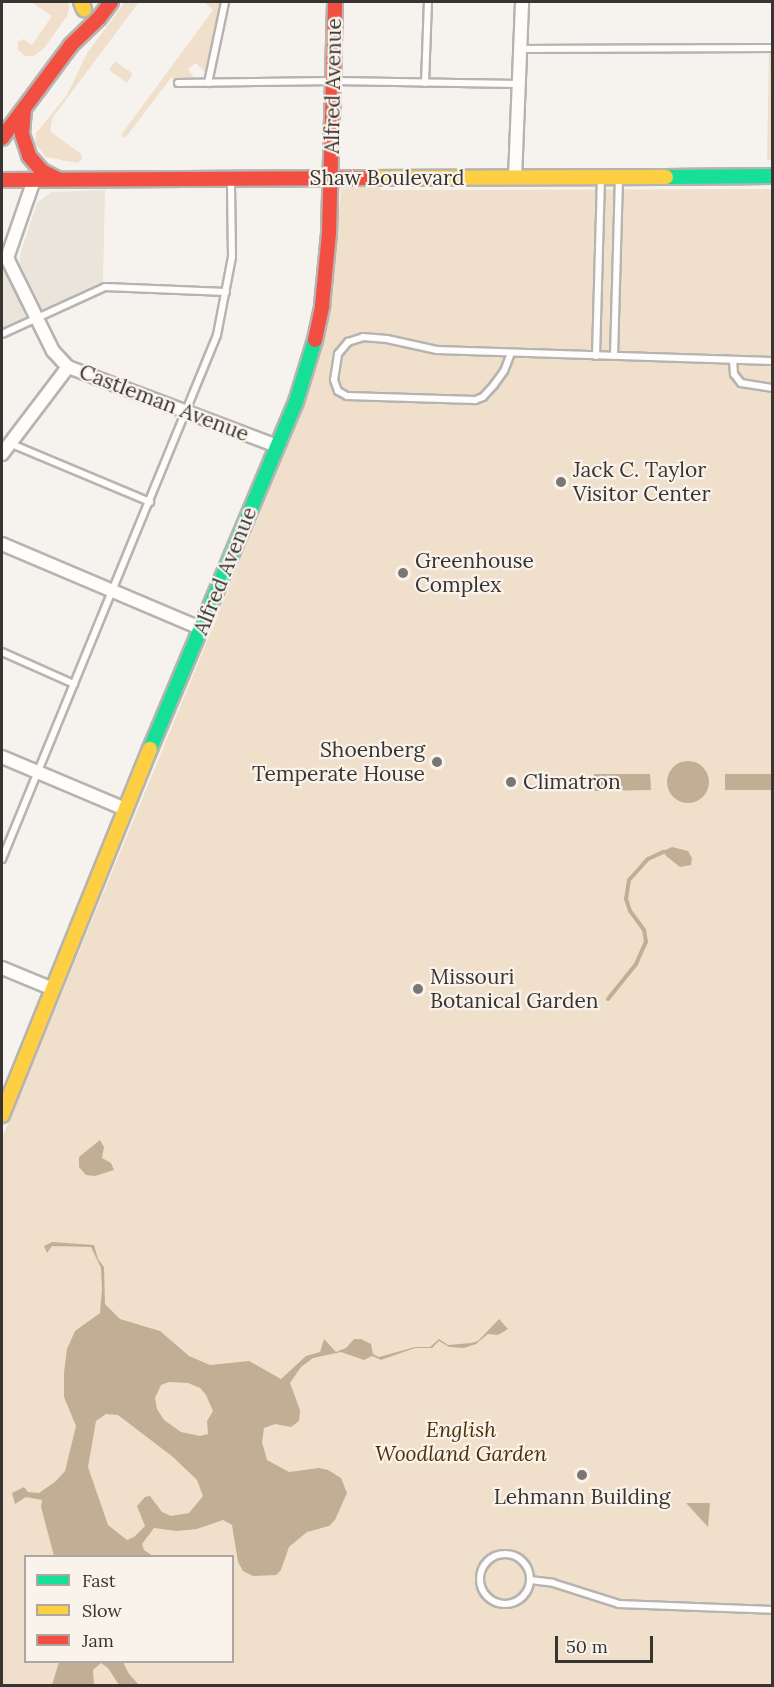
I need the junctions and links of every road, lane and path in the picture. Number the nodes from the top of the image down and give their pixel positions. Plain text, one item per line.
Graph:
1 (111, 2) edge
2 (225, 2) edge
3 (336, 2) edge
4 (428, 2) edge
5 (522, 2) edge
6 (85, 4) edge
7 (71, 45) junction
8 (772, 48) edge
9 (520, 49) junction
10 (334, 81) junction
11 (178, 83) dead end
12 (208, 83) junction
13 (425, 83) junction
14 (519, 84) junction
15 (24, 110) junction
16 (2, 138) edge
17 (601, 177) junction
18 (620, 177) junction
19 (772, 177) edge
20 (515, 178) junction
21 (231, 179) junction
22 (331, 179) junction
23 (2, 180) edge
24 (34, 180) junction
25 (60, 180) junction
26 (4, 257) edge
27 (226, 292) junction
28 (36, 316) junction
29 (2, 334) edge
30 (511, 353) junction
31 (596, 356) junction
32 (614, 356) junction
33 (733, 360) junction
34 (772, 361) edge
35 (68, 367) junction
36 (772, 388) edge
37 (186, 412) junction
38 (9, 443) junction
39 (277, 446) junction
40 (2, 454) edge
41 (150, 502) junction
42 (2, 544) edge
43 (112, 592) junction
44 (202, 629) junction
45 (2, 652) edge
46 (75, 684) junction
47 (2, 757) edge
48 (38, 772) junction
49 (124, 809) junction
50 (2, 857) edge
51 (2, 968) edge
52 (53, 989) junction
53 (2, 1115) edge
54 (530, 1580) junction
55 (772, 1610) edge

1 - 7 street
2 - 12 lane
3 - 10 street, Alfred Avenue
4 - 13 lane
5 - 9 street
6 - 7 street
7 - 15 street
8 - 9 lane
9 - 14 street
10 - 12 lane
10 - 13 lane
10 - 22 street, Alfred Avenue
11 - 12 lane
13 - 14 lane
14 - 20 street
15 - 16 street
15 - 25 street
17 - 18 street, Shaw Boulevard
17 - 20 street, Shaw Boulevard
17 - 31 lane
18 - 19 street, Shaw Boulevard
18 - 32 lane
20 - 22 street, Shaw Boulevard
21 - 22 street, Shaw Boulevard
21 - 25 street, Shaw Boulevard
21 - 27 lane
22 - 39 street, Alfred Avenue
23 - 24 street, Shaw Boulevard
24 - 25 street, Shaw Boulevard
24 - 26 street, Castleman Avenue
26 - 28 street, Castleman Avenue
27 - 28 lane
27 - 37 lane
28 - 29 lane
28 - 35 street, Castleman Avenue
30 - 30 lane
30 - 31 lane
31 - 32 lane
32 - 33 lane
33 - 34 lane
33 - 36 lane
35 - 37 street, Castleman Avenue
35 - 38 street
37 - 39 street, Castleman Avenue
37 - 41 lane
38 - 40 street
38 - 41 lane
39 - 44 street, Alfred Avenue
41 - 43 lane
42 - 43 street
43 - 44 street
43 - 46 lane
44 - 49 street, Alfred Avenue
45 - 46 lane
46 - 48 lane
47 - 48 street
48 - 49 street
48 - 50 lane
49 - 52 street, Alfred Avenue
51 - 52 street
52 - 53 street, Alfred Avenue
54 - 54 lane
54 - 55 lane

